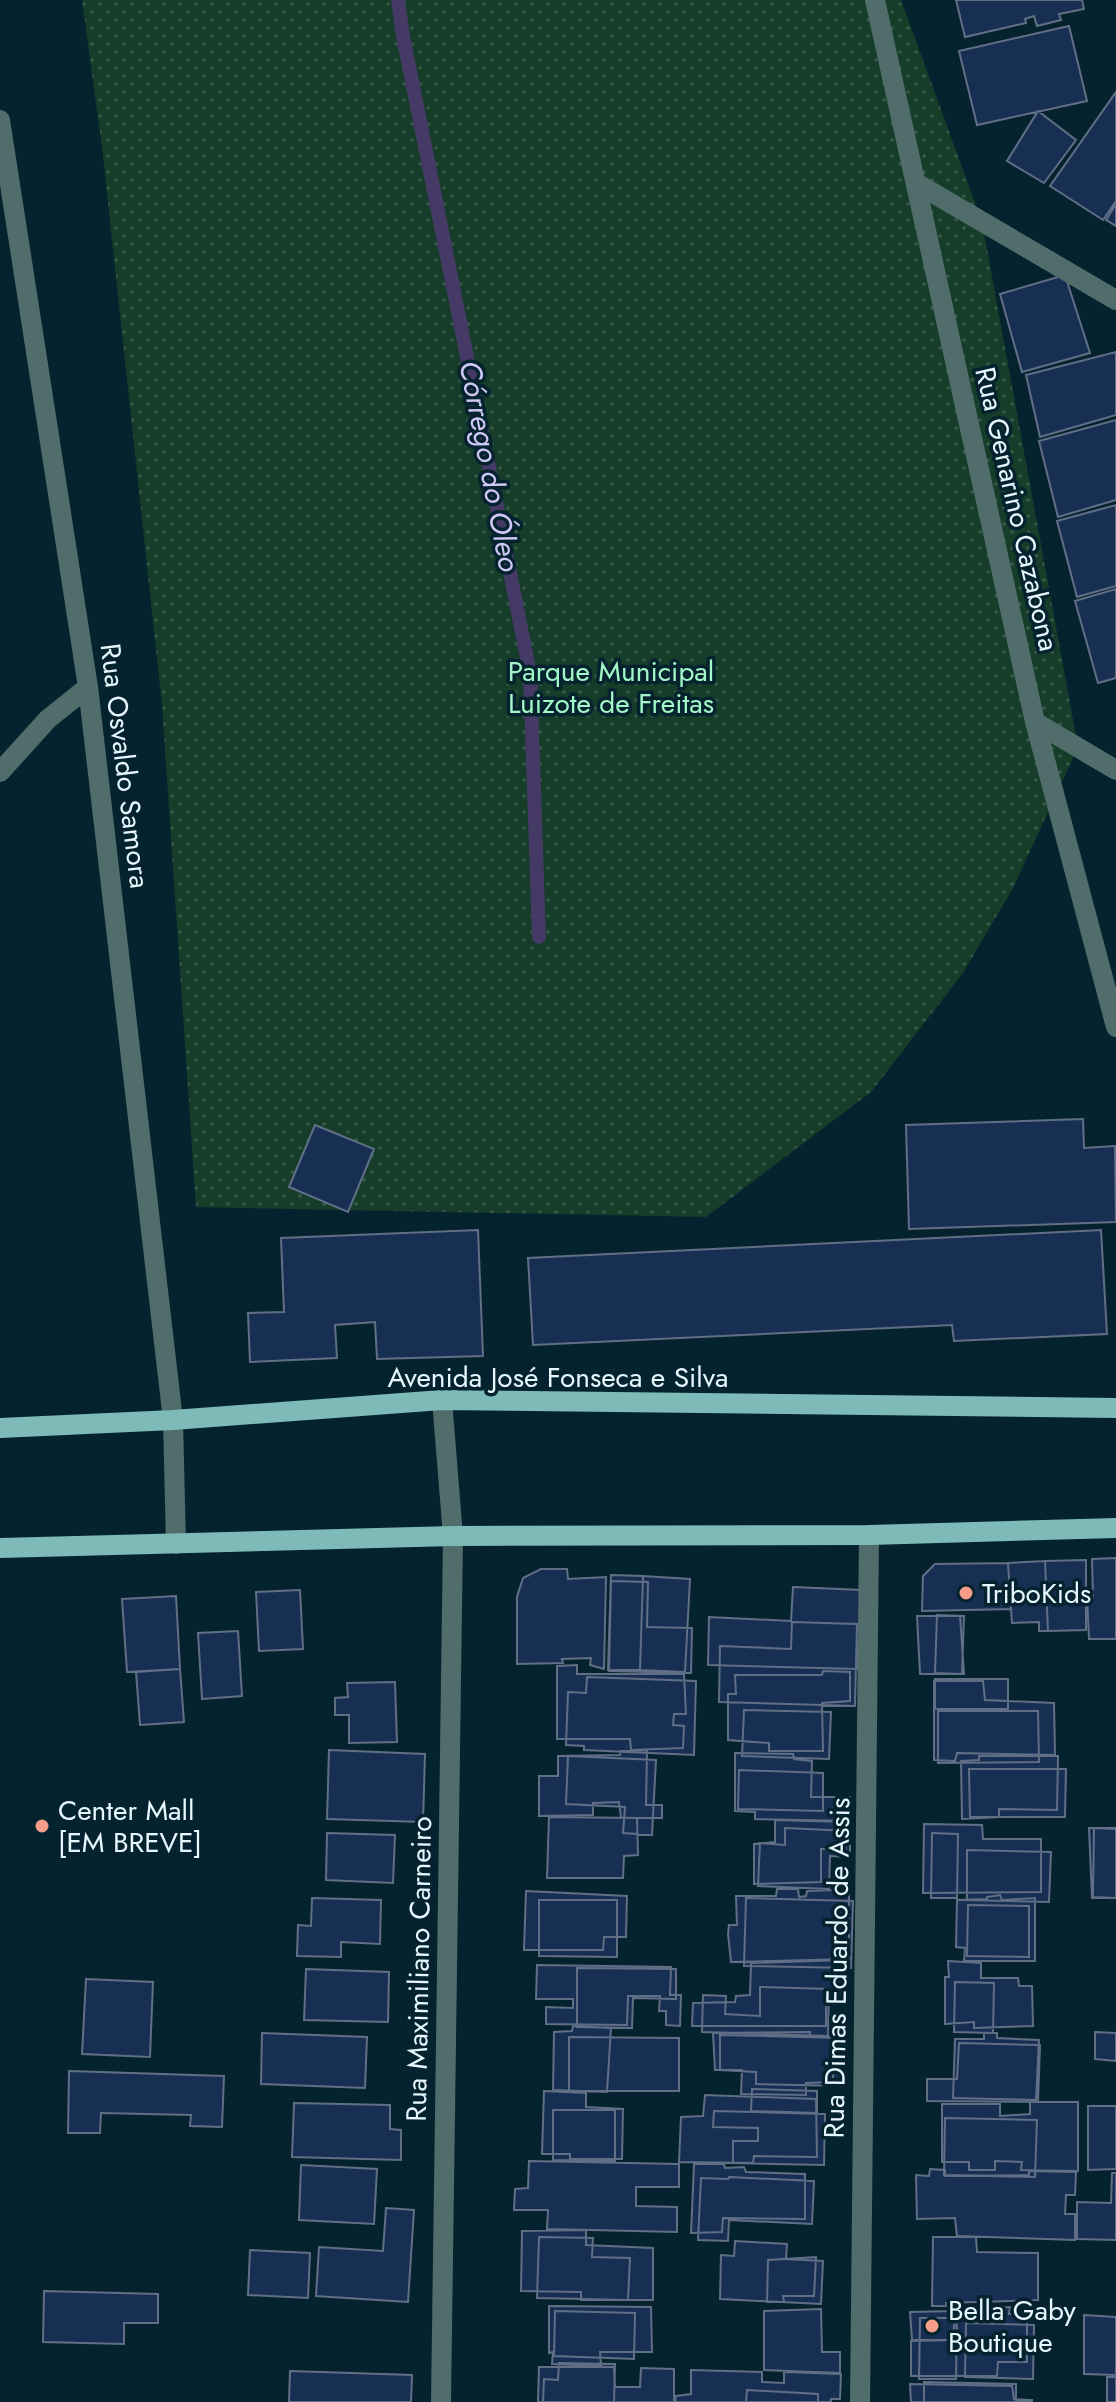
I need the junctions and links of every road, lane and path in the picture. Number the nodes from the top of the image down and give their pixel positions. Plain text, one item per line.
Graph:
1 (875, 0) edge
2 (0, 120) edge
3 (3, 176) edge
4 (916, 183) junction
5 (1116, 300) edge
6 (88, 687) junction
7 (1035, 722) junction
8 (1116, 770) edge
9 (0, 772) edge
10 (1116, 1027) edge
11 (442, 1400) junction
12 (1116, 1408) edge
13 (173, 1420) junction
14 (0, 1428) edge
15 (1116, 1528) edge
16 (869, 1535) junction
17 (453, 1536) junction
18 (176, 1544) junction
19 (0, 1548) edge
20 (441, 2402) edge
21 (860, 2402) edge

1 - 4 street, Rua Genarino Cazabona
2 - 3 street, Rua Osvaldo Samora
3 - 6 street, Rua Osvaldo Samora
4 - 5 street
4 - 7 street, Rua Genarino Cazabona
6 - 9 street
6 - 13 street, Rua Osvaldo Samora
7 - 8 street
7 - 10 street, Rua Genarino Cazabona
11 - 12 main road, Avenida José Fonseca e Silva
11 - 13 main road, Avenida José Fonseca e Silva
11 - 17 street, Rua Maximiliano Carneiro
13 - 14 main road, Avenida José Fonseca e Silva
13 - 18 street, Rua Osvaldo Samora
15 - 16 main road
16 - 17 main road
16 - 21 street, Rua Dimas Eduardo de Assis
17 - 18 main road
17 - 20 street, Rua Maximiliano Carneiro
18 - 19 main road

